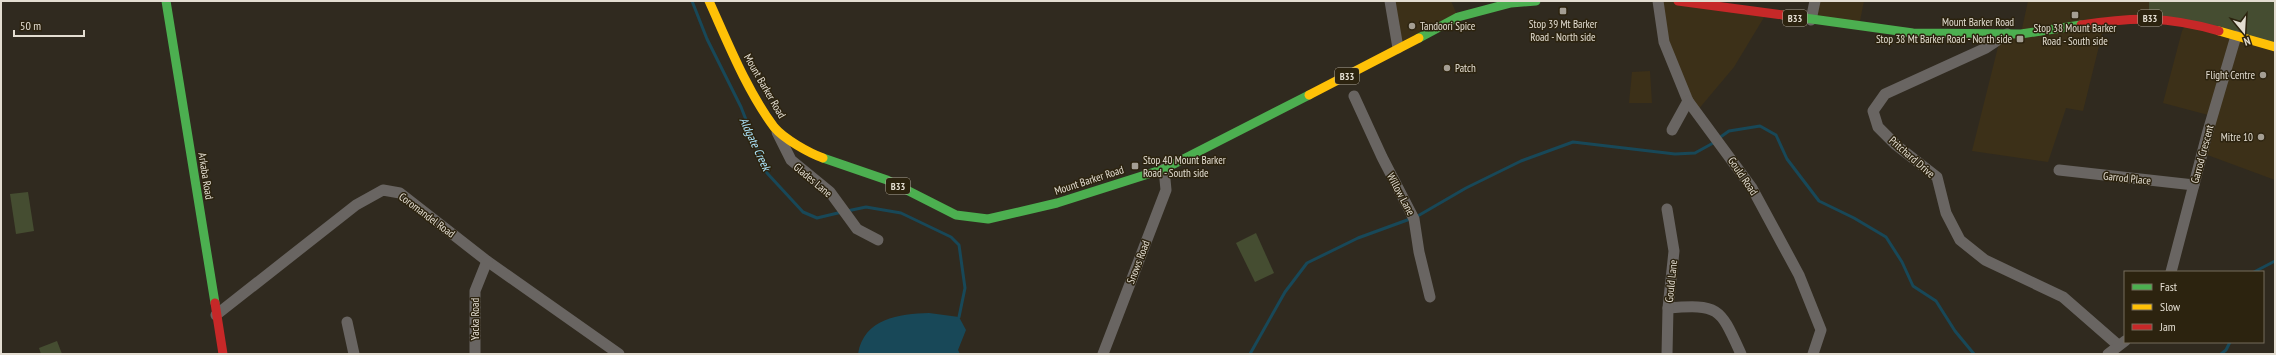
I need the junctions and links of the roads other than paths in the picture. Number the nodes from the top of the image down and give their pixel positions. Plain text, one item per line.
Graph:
1 (166, 1) edge
2 (708, 1) edge
3 (1390, 1) edge
4 (1536, 1) edge
5 (1658, 1) edge
6 (1678, 1) edge
7 (1815, 1) edge
8 (1811, 20) junction
9 (2007, 34) junction
10 (2236, 36) junction
11 (2275, 47) edge
12 (1398, 48) junction
13 (1354, 96) dead end
14 (1688, 101) junction
15 (775, 128) junction
16 (1672, 130) dead end
17 (1164, 169) junction
18 (2059, 170) dead end
19 (2194, 185) junction
20 (1667, 209) dead end
21 (878, 240) dead end
22 (486, 261) junction
23 (2171, 271) edge
24 (1430, 297) dead end
25 (1668, 308) junction
26 (216, 315) junction
27 (348, 322) dead end
28 (2122, 343) edge
29 (223, 354) edge
30 (354, 354) edge
31 (476, 354) edge
32 (619, 354) edge
33 (1103, 354) edge
34 (1667, 354) edge
35 (1741, 354) edge
36 (1813, 354) edge
37 (2108, 354) edge

1 - 26 main road, Arkaba Road
2 - 15 main road, Mount Barker Road / B33
3 - 12 street
4 - 12 main road, Mount Barker Road / B33
5 - 14 street, Gould Road
6 - 8 main road, Mount Barker Road / B33
7 - 8 street
8 - 9 main road, Mount Barker Road / B33
9 - 10 main road, Mount Barker Road / B33
9 - 28 street, Pritchard Drive
10 - 11 main road, Mount Barker Road / B33
10 - 19 street, Garrod Crescent
12 - 17 main road, Mount Barker Road / B33
13 - 24 street, Willow Lane
14 - 16 street
14 - 36 street, Gould Road
15 - 17 main road, Mount Barker Road / B33
15 - 21 street, Glades Lane
17 - 33 street, Snows Road
18 - 19 street, Garrod Place
19 - 23 street, Garrod Crescent
20 - 25 street, Gould Lane
22 - 26 street, Coromandel Road
22 - 31 street, Yacka Road
22 - 32 street, Coromandel Road
25 - 34 street, Gould Lane
25 - 35 street
26 - 29 main road, Arkaba Road
27 - 30 street
28 - 37 street

